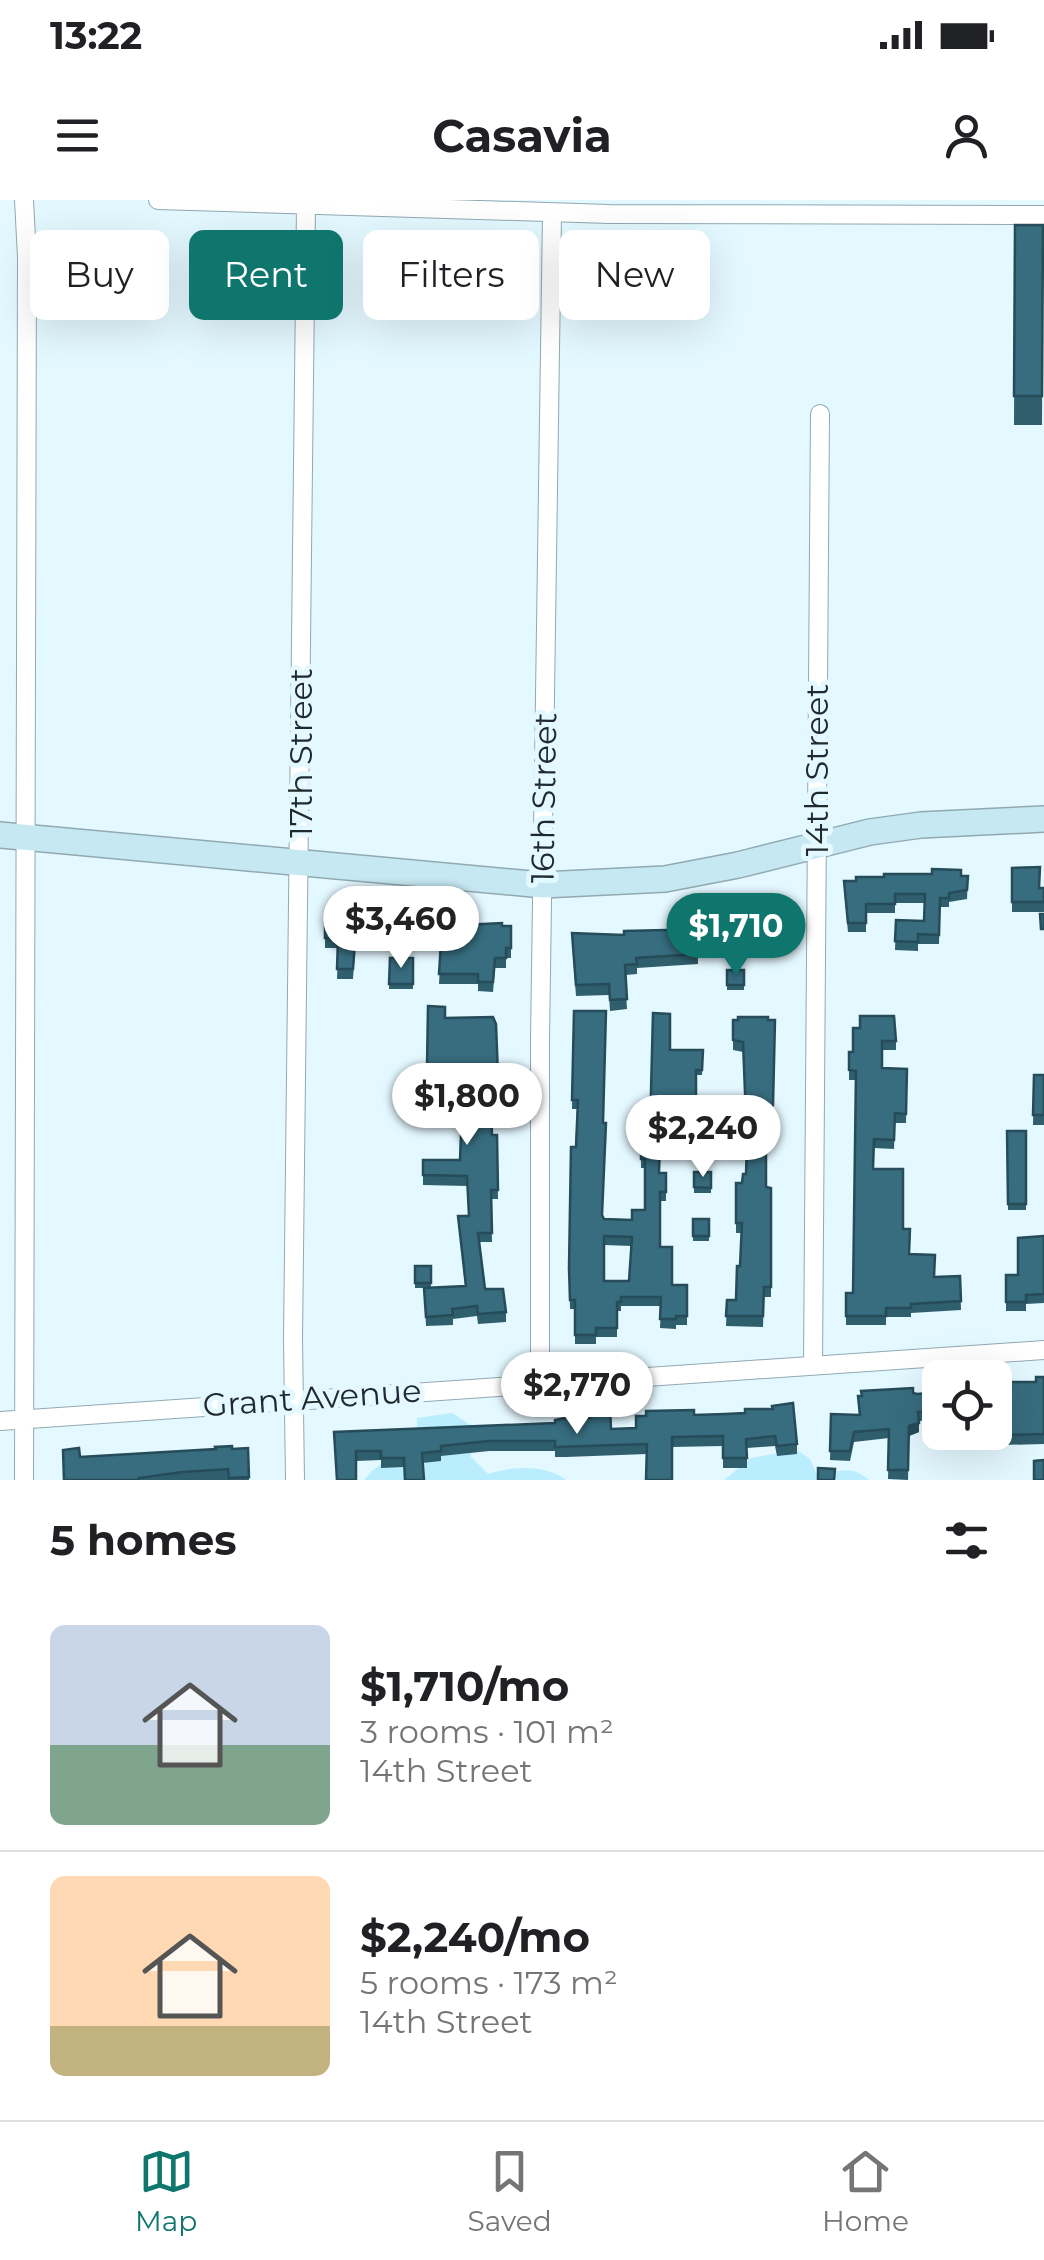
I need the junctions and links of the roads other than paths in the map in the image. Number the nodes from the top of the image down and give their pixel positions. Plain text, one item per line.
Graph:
1 (24, 200) edge
2 (158, 200) edge
3 (237, 201) edge
4 (306, 205) junction
5 (453, 205) edge
6 (673, 207) edge
7 (890, 207) edge
8 (552, 213) junction
9 (1044, 215) edge
10 (820, 414) dead end
11 (1044, 820) edge
12 (13, 836) edge
13 (816, 846) junction
14 (300, 862) junction
15 (543, 886) junction
16 (1044, 1350) edge
17 (813, 1365) junction
18 (540, 1383) junction
19 (294, 1401) junction
20 (23, 1419) junction
21 (0, 1421) edge
22 (24, 1480) edge
23 (295, 1480) edge

1 - 12 street
2 - 3 street
3 - 4 street
4 - 5 street
4 - 14 street, 17th Street
5 - 8 street
6 - 7 street
6 - 8 street
7 - 9 street
8 - 15 street, 16th Street
10 - 13 street, 14th Street
11 - 13 street
12 - 14 street
12 - 20 street
13 - 15 street
13 - 17 street, 14th Street
14 - 15 street
14 - 19 street, 17th Street
15 - 18 street, 16th Street
16 - 17 street, Grant Avenue
17 - 18 street, Grant Avenue
18 - 19 street, Grant Avenue
19 - 20 street, Grant Avenue
19 - 23 street, 17th Street
20 - 21 street, Grant Avenue
20 - 22 street

